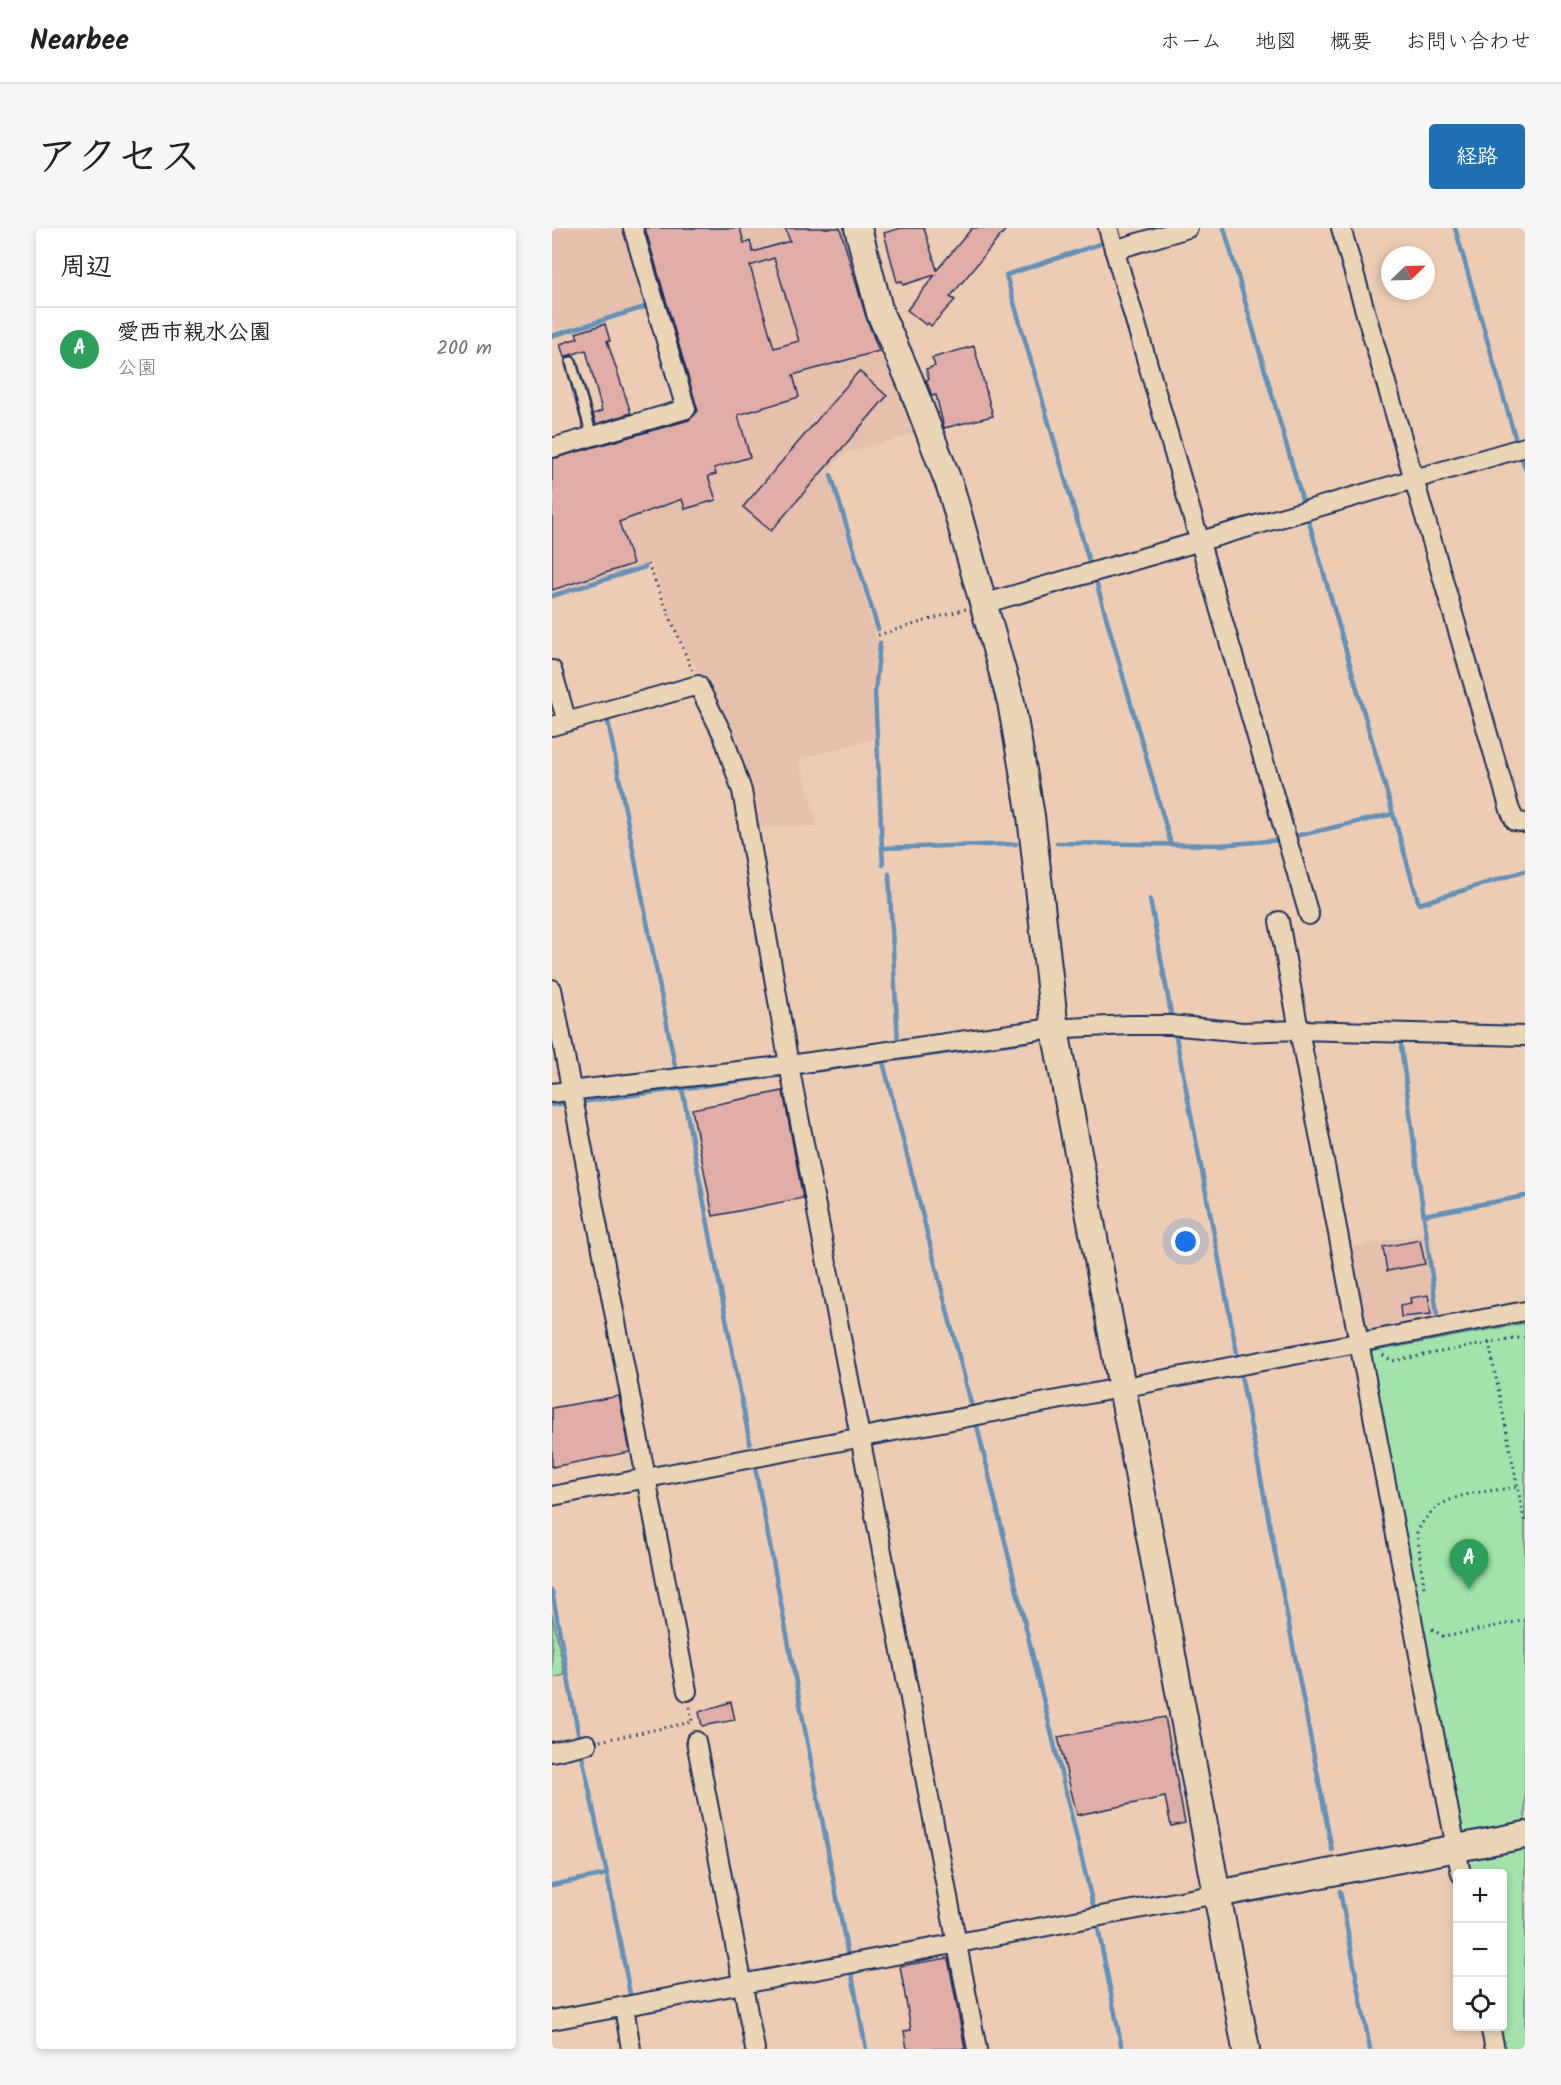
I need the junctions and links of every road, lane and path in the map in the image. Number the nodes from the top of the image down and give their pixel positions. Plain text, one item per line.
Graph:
1 (633, 228) edge
2 (858, 228) edge
3 (1108, 228) edge
4 (1188, 228) edge
5 (1341, 228) edge
6 (1114, 250) junction
7 (571, 362) dead end
8 (592, 436) junction
9 (1525, 447) edge
10 (552, 448) edge
11 (1412, 480) junction
12 (1201, 542) junction
13 (648, 564) dead end
14 (983, 604) junction
15 (878, 635) dead end
16 (552, 670) edge
17 (698, 684) junction
18 (560, 724) edge
19 (1525, 823) edge
20 (1309, 915) dead end
21 (1279, 921) dead end
22 (552, 990) edge
23 (1054, 1030) junction
24 (1299, 1030) junction
25 (1525, 1036) edge
26 (789, 1065) junction
27 (572, 1092) junction
28 (552, 1093) edge
29 (1525, 1311) edge
30 (1525, 1337) edge
31 (1378, 1339) junction
32 (1359, 1342) junction
33 (1489, 1343) junction
34 (1120, 1386) junction
35 (861, 1436) junction
36 (646, 1479) junction
37 (1518, 1487) junction
38 (552, 1496) edge
39 (1525, 1524) edge
40 (1426, 1598) dead end
41 (1430, 1619) dead end
42 (1525, 1620) edge
43 (687, 1691) joint
44 (692, 1722) junction
45 (696, 1741) joint
46 (583, 1745) joint
47 (552, 1752) edge
48 (1525, 1835) edge
49 (1456, 1848) junction
50 (1460, 1869) edge
51 (1217, 1894) junction
52 (957, 1942) junction
53 (742, 1984) junction
54 (629, 2006) junction
55 (552, 2020) edge
56 (1491, 2031) edge
57 (631, 2049) edge
58 (755, 2049) edge
59 (977, 2049) edge
60 (1246, 2049) edge
61 (1495, 2049) edge

1 - 8 street
2 - 14 street
3 - 6 street
4 - 6 street
5 - 11 street
6 - 12 street
7 - 8 lane
8 - 10 street
9 - 11 street
11 - 12 street
11 - 19 street
12 - 14 street
12 - 20 street
13 - 17 path
14 - 15 path
14 - 23 street
16 - 18 street
17 - 18 street
17 - 26 street
21 - 24 street
22 - 27 street
23 - 24 street
23 - 26 street
23 - 34 street
24 - 25 street
24 - 32 street
26 - 27 street
26 - 35 street
27 - 28 street
27 - 36 street
29 - 31 street
30 - 33 path
31 - 32 street
31 - 33 path
32 - 34 street
32 - 49 street
33 - 37 path
34 - 35 street
34 - 51 street
35 - 36 street
35 - 52 street
36 - 38 street
36 - 43 street
37 - 39 path
37 - 40 path
41 - 42 path
43 - 44 path
44 - 45 path
44 - 46 path
45 - 53 street
46 - 47 street
48 - 49 street
49 - 50 street
49 - 51 street
51 - 52 street
51 - 60 street
52 - 53 street
52 - 59 street
53 - 54 street
53 - 58 street
54 - 55 street
54 - 57 street
56 - 61 street

